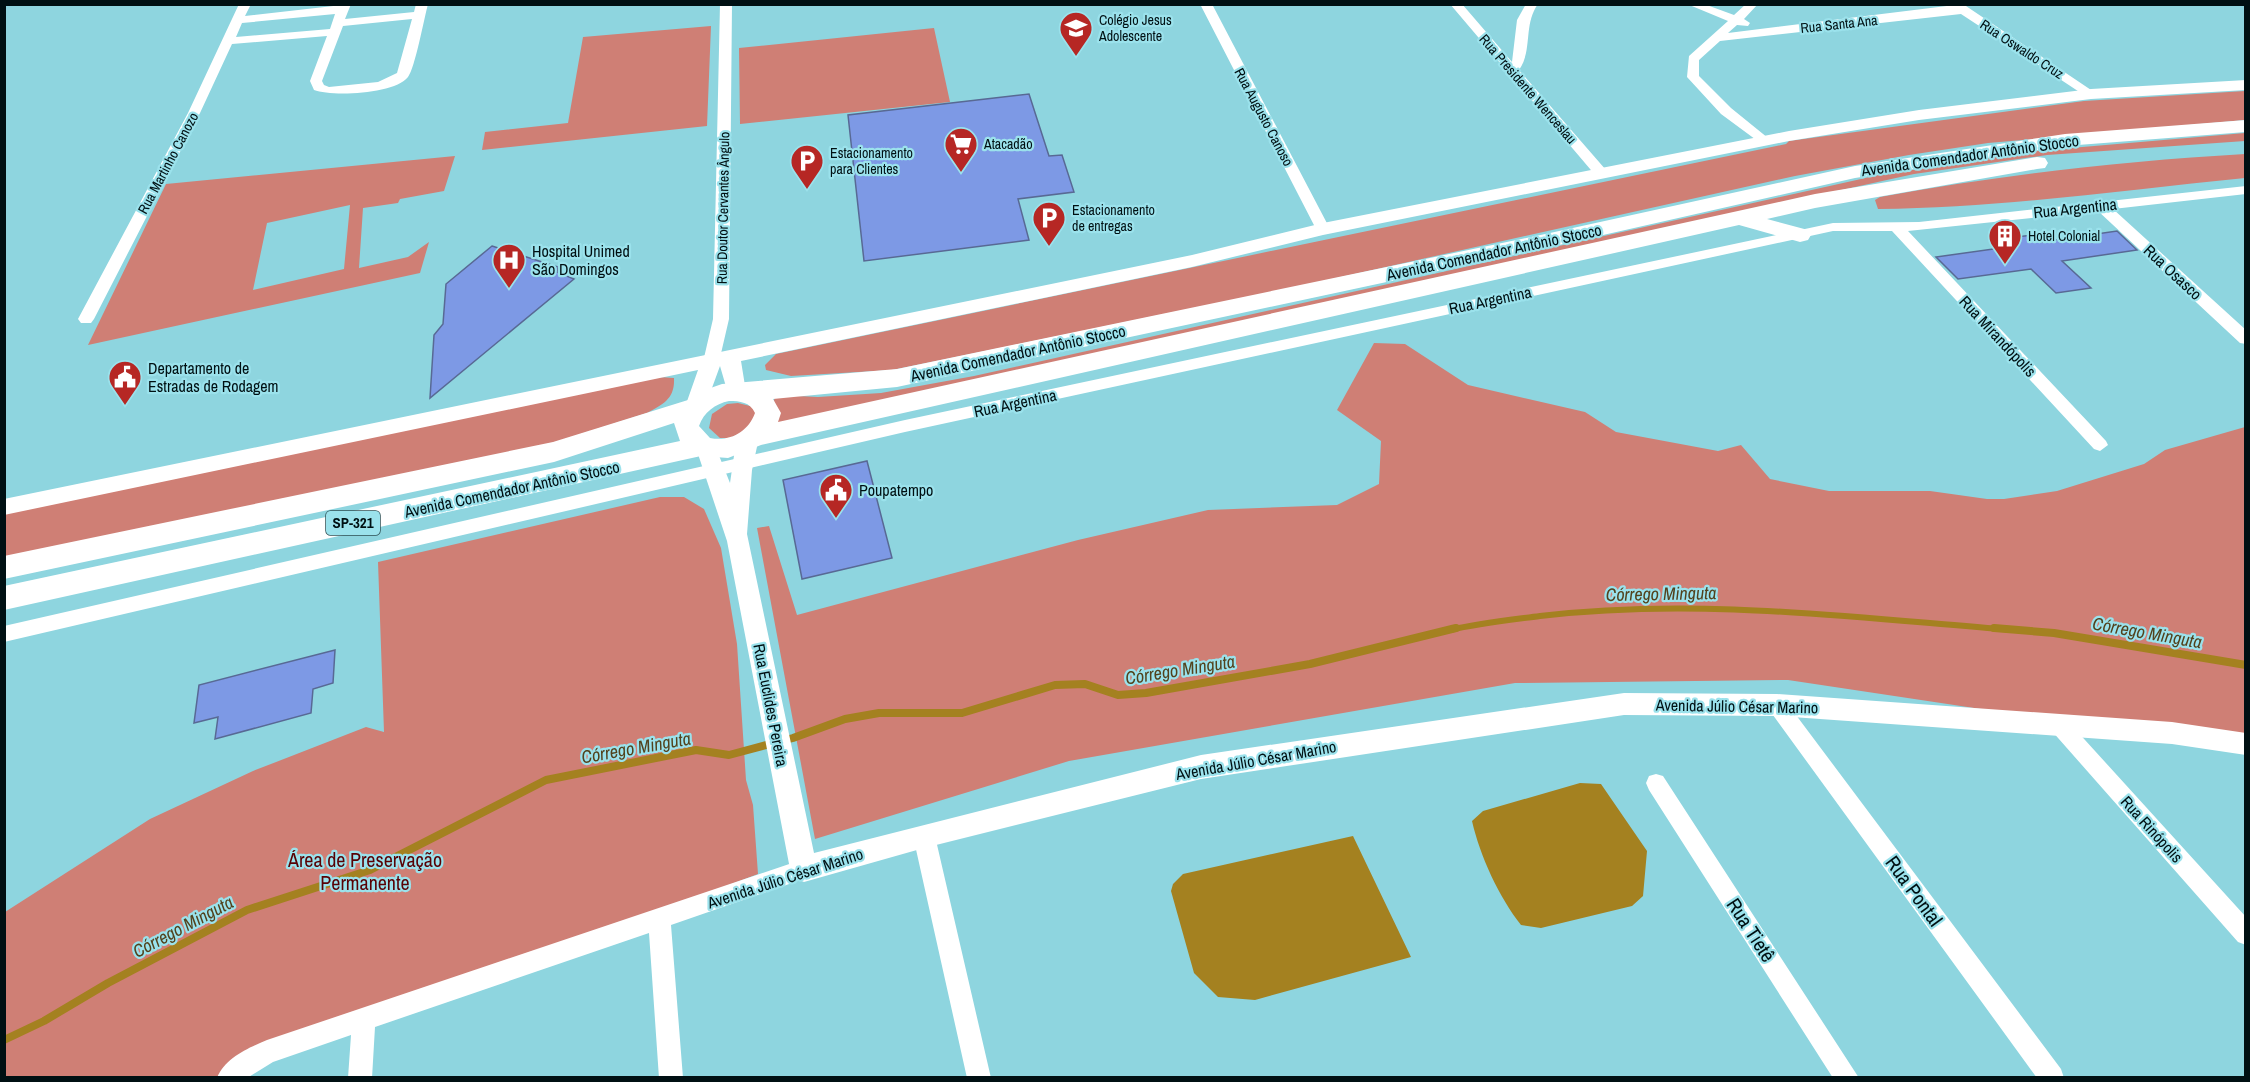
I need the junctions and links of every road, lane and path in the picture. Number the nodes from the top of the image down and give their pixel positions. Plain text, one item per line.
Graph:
1 (245, 4) edge
2 (726, 4) edge
3 (1206, 4) edge
4 (1455, 4) edge
5 (1533, 4) edge
6 (1692, 4) edge
7 (1753, 4) edge
8 (1959, 7) edge
9 (344, 8) edge
10 (421, 10) edge
11 (309, 13) junction
12 (238, 20) junction
13 (1738, 20) junction
14 (336, 28) junction
15 (1776, 31) junction
16 (299, 35) junction
17 (1715, 38) junction
18 (228, 41) junction
19 (1512, 71) junction
20 (2246, 85) edge
21 (2091, 94) junction
22 (2246, 126) edge
23 (1763, 141) junction
24 (2246, 146) edge
25 (1601, 173) junction
26 (2246, 190) edge
27 (2100, 205) junction
28 (1743, 219) junction
29 (1896, 226) junction
30 (1323, 229) junction
31 (1800, 235) junction
32 (86, 319) dead end
33 (2246, 339) edge
34 (720, 360) junction
35 (740, 392) junction
36 (695, 407) junction
37 (2100, 445) dead end
38 (748, 447) junction
39 (707, 455) junction
40 (4, 507) edge
41 (738, 541) junction
42 (4, 568) edge
43 (4, 598) edge
44 (4, 634) edge
45 (1777, 705) junction
46 (2058, 724) junction
47 (2246, 744) edge
48 (1656, 783) dead end
49 (924, 836) junction
50 (804, 868) junction
51 (659, 920) junction
52 (2246, 934) edge
53 (364, 1020) junction
54 (229, 1077) edge
55 (360, 1077) edge
56 (671, 1077) edge
57 (979, 1077) edge
58 (1847, 1077) edge
59 (2052, 1077) edge

1 - 12 street, Rua Martinho Canozo
2 - 34 street, Rua Doutor Cervantes Ângulo
3 - 30 street, Rua Augusto Canoso
4 - 19 street, Rua Presidente Wenceslau
5 - 19 street
6 - 13 street
7 - 13 street
8 - 15 street, Rua Santa Ana
8 - 21 street, Rua Oswaldo Cruz
9 - 11 street
9 - 14 street
10 - 14 street
10 - 14 street
11 - 12 street
11 - 16 street
12 - 18 street, Rua Martinho Canozo
13 - 15 street
13 - 17 street
14 - 16 street
15 - 17 street, Rua Santa Ana
16 - 18 street
17 - 23 street
18 - 32 street, Rua Martinho Canozo
19 - 25 street, Rua Presidente Wenceslau
20 - 21 street
21 - 23 street
22 - 35 main road, Avenida Comendador Antônio Stocco
23 - 25 street
24 - 28 main road, Avenida Comendador Antônio Stocco
25 - 30 street
26 - 27 street, Rua Argentina
27 - 29 street, Rua Argentina
27 - 33 street, Rua Osasco
28 - 31 main road
28 - 38 main road, Avenida Comendador Antônio Stocco
29 - 31 street, Rua Argentina
29 - 37 street, Rua Mirandópolis
30 - 34 street
31 - 38 street, Rua Argentina
34 - 35 street
34 - 36 street, Rua Doutor Cervantes Ângulo
34 - 40 street
35 - 36 main road
35 - 38 main road
36 - 39 main road
36 - 42 main road, Avenida Comendador Antônio Stocco / SP-321
38 - 39 main road
38 - 41 street, Rua Euclides Pereira
39 - 41 street, Rua Euclides Pereira
39 - 43 main road, Avenida Comendador Antônio Stocco / SP-321
39 - 44 street
41 - 50 street, Rua Euclides Pereira
45 - 46 street, Avenida Júlio César Marino
45 - 49 street, Avenida Júlio César Marino
45 - 59 street, Rua Pontal
46 - 47 street, Avenida Júlio César Marino
46 - 52 street, Rua Rinópolis
48 - 58 street, Rua Tietê
49 - 50 street, Avenida Júlio César Marino
49 - 57 street
50 - 51 street, Avenida Júlio César Marino
51 - 53 street, Avenida Júlio César Marino
51 - 56 street
53 - 54 street, Avenida Júlio César Marino
53 - 55 street

